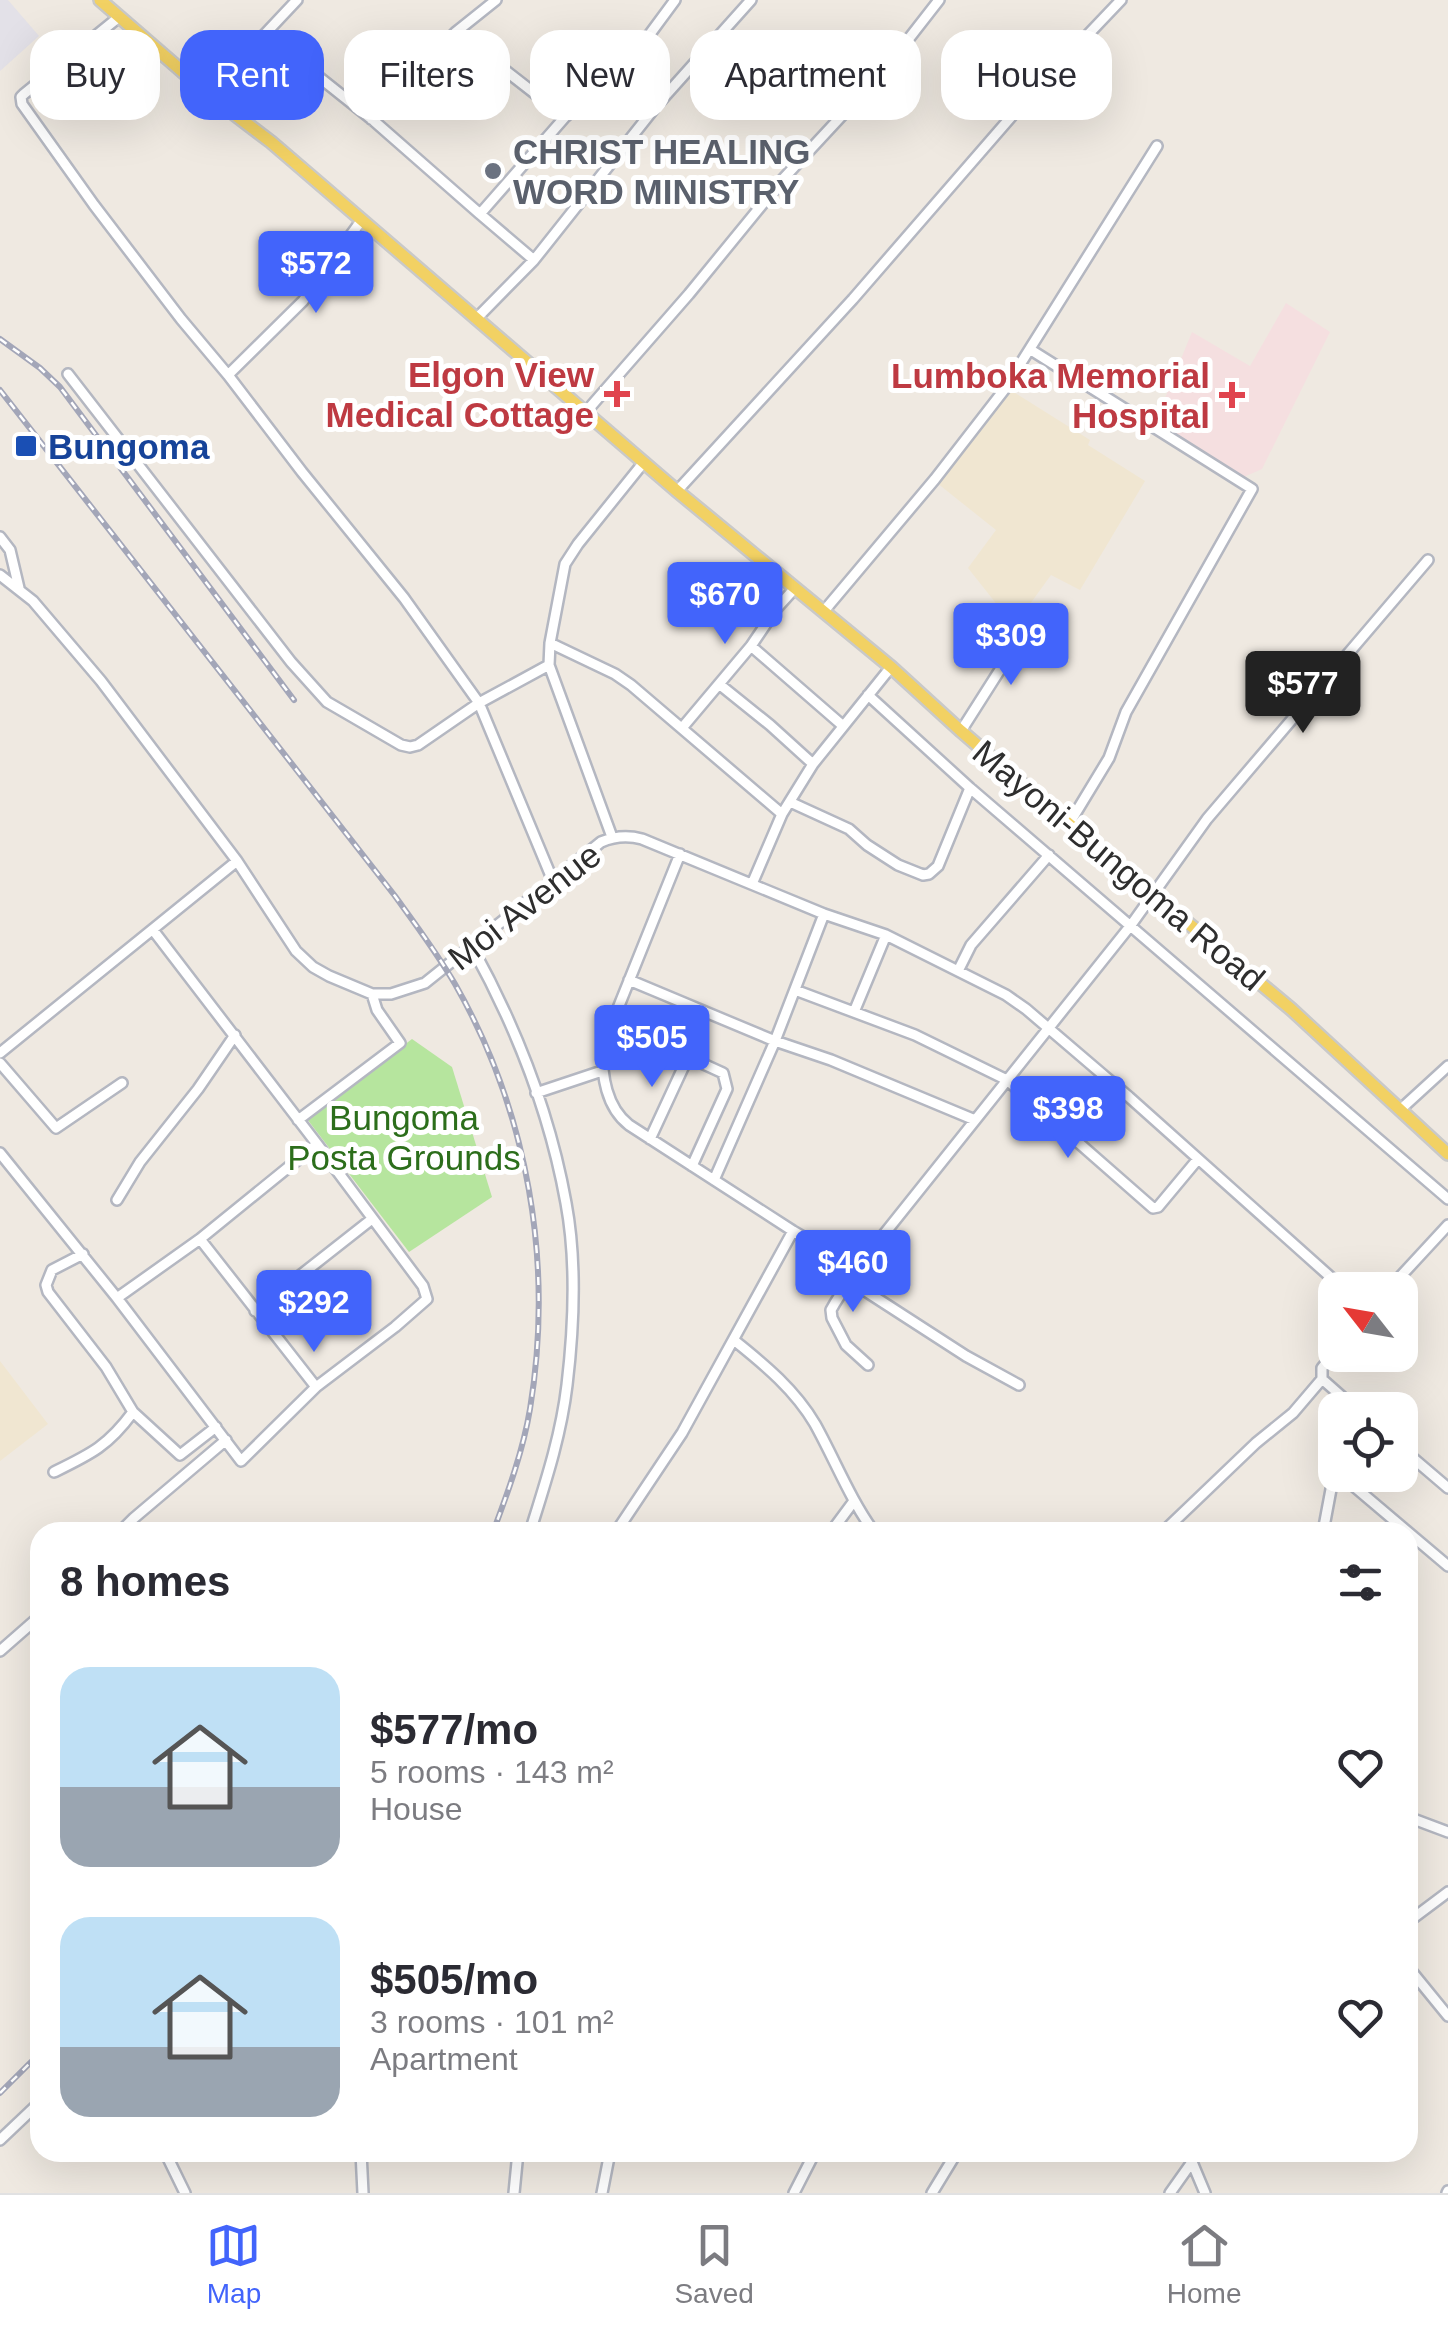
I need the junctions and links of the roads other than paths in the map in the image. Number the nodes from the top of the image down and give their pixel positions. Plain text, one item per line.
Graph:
1 (100, 0) edge
2 (297, 0) edge
3 (496, 0) edge
4 (675, 0) edge
5 (751, 0) edge
6 (939, 0) edge
7 (1121, 0) edge
8 (118, 17) junction
9 (269, 30) edge
10 (458, 30) edge
11 (652, 30) edge
12 (180, 70) edge
13 (510, 74) edge
14 (324, 81) edge
15 (530, 89) edge
16 (344, 97) edge
17 (242, 120) edge
18 (372, 120) edge
19 (562, 120) edge
20 (1156, 146) dead end
21 (480, 214) junction
22 (361, 221) junction
23 (534, 260) junction
24 (476, 318) junction
25 (1030, 350) junction
26 (68, 374) dead end
27 (228, 375) junction
28 (585, 413) junction
29 (644, 462) junction
30 (676, 491) junction
31 (0, 537) edge
32 (1428, 560) dead end
33 (0, 575) edge
34 (18, 588) junction
35 (795, 588) junction
36 (824, 611) junction
37 (1029, 624) dead end
38 (550, 643) junction
39 (751, 646) junction
40 (549, 665) junction
41 (890, 666) junction
42 (719, 684) junction
43 (868, 695) junction
44 (479, 703) junction
45 (842, 725) junction
46 (682, 728) junction
47 (961, 731) junction
48 (813, 764) junction
49 (970, 788) junction
50 (790, 802) junction
51 (782, 814) junction
52 (1069, 824) junction
53 (612, 837) junction
54 (680, 854) junction
55 (1049, 855) junction
56 (237, 861) junction
57 (553, 881) junction
58 (752, 884) junction
59 (1154, 894) junction
60 (824, 914) junction
61 (1131, 926) junction
62 (153, 930) junction
63 (886, 935) junction
64 (472, 947) junction
65 (958, 971) junction
66 (629, 980) junction
67 (795, 990) junction
68 (372, 994) junction
69 (854, 1012) junction
70 (610, 1027) junction
71 (1048, 1028) junction
72 (234, 1035) junction
73 (775, 1041) junction
74 (0, 1053) edge
75 (688, 1056) junction
76 (0, 1064) edge
77 (1448, 1066) edge
78 (602, 1071) junction
79 (1007, 1080) junction
80 (122, 1082) dead end
81 (536, 1094) junction
82 (1401, 1109) junction
83 (298, 1120) junction
84 (975, 1120) junction
85 (650, 1139) junction
86 (317, 1144) junction
87 (0, 1153) edge
88 (1448, 1154) edge
89 (1198, 1160) junction
90 (692, 1166) junction
91 (714, 1180) junction
92 (1448, 1199) edge
93 (116, 1200) dead end
94 (372, 1220) junction
95 (1448, 1225) edge
96 (793, 1231) junction
97 (200, 1239) junction
98 (84, 1254) junction
99 (857, 1268) junction
100 (1325, 1272) edge
101 (1405, 1272) edge
102 (850, 1281) junction
103 (117, 1298) junction
104 (256, 1311) junction
105 (735, 1341) junction
106 (868, 1365) dead end
107 (1322, 1372) edge
108 (1322, 1379) junction
109 (1018, 1385) dead end
110 (316, 1387) junction
111 (1337, 1392) edge
112 (133, 1412) junction
113 (216, 1427) junction
114 (226, 1440) junction
115 (1418, 1462) edge
116 (54, 1472) dead end
117 (1448, 1488) edge
118 (854, 1501) junction
119 (130, 1522) edge
120 (533, 1522) edge
121 (623, 1522) edge
122 (838, 1522) edge
123 (868, 1522) edge
124 (1173, 1522) edge
125 (1325, 1522) edge
126 (1396, 1522) edge
127 (1418, 1541) edge
128 (1448, 1566) edge
129 (30, 1625) edge
130 (0, 1652) edge
131 (1418, 1821) edge
132 (1448, 1832) edge
133 (1448, 1892) edge
134 (1418, 1914) edge
135 (1418, 1979) edge
136 (1448, 2016) edge
137 (30, 2112) edge
138 (0, 2140) edge
139 (171, 2162) edge
140 (361, 2162) edge
141 (517, 2162) edge
142 (607, 2162) edge
143 (811, 2162) edge
144 (951, 2162) edge
145 (1192, 2162) joint
146 (185, 2193) edge
147 (363, 2193) edge
148 (514, 2193) edge
149 (602, 2193) edge
150 (794, 2193) edge
151 (932, 2193) edge
152 (1170, 2193) edge
153 (1205, 2193) edge

1 - 8 main road, Mayoni-Bungoma Road
2 - 9 street
3 - 10 street
4 - 11 street
5 - 23 street
6 - 28 street
7 - 30 street
8 - 12 main road, Mayoni-Bungoma Road
8 - 27 street
13 - 15 street
14 - 16 street
17 - 22 main road, Mayoni-Bungoma Road
18 - 21 street
19 - 21 street
20 - 25 street
21 - 23 street
22 - 24 main road, Mayoni-Bungoma Road
22 - 27 street
23 - 24 street
24 - 28 main road, Mayoni-Bungoma Road
25 - 36 street
25 - 52 street
26 - 44 street
27 - 44 street
28 - 29 main road, Mayoni-Bungoma Road
29 - 30 main road, Mayoni-Bungoma Road
29 - 38 street
30 - 35 main road, Mayoni-Bungoma Road
31 - 34 street
32 - 59 street
33 - 34 street
34 - 56 street
35 - 36 main road, Mayoni-Bungoma Road
35 - 39 street
36 - 41 main road, Mayoni-Bungoma Road
37 - 47 street
38 - 40 street
38 - 46 street
39 - 42 street
39 - 45 street
40 - 44 street
40 - 53 street
41 - 43 street
41 - 47 main road, Mayoni-Bungoma Road
42 - 46 street
42 - 48 street
43 - 45 street
43 - 49 street
44 - 57 street
45 - 48 street
46 - 51 street
47 - 52 main road, Mayoni-Bungoma Road
48 - 50 street
49 - 50 street
49 - 55 street
50 - 51 street
51 - 58 street
52 - 59 main road, Mayoni-Bungoma Road
53 - 54 street, Moi Avenue
53 - 57 street, Moi Avenue
54 - 58 street, Moi Avenue
54 - 66 street
55 - 61 street
55 - 65 street
56 - 62 street
56 - 68 street
57 - 64 street, Moi Avenue
58 - 60 street, Moi Avenue
59 - 61 street
59 - 82 main road, Mayoni-Bungoma Road
60 - 63 street, Moi Avenue
60 - 67 street
61 - 71 street
61 - 92 street
62 - 72 street
62 - 74 street
63 - 65 street, Moi Avenue
63 - 69 street
64 - 68 street, Moi Avenue
64 - 81 street
65 - 71 street, Moi Avenue
66 - 70 street
66 - 73 street
67 - 69 street
67 - 73 street
68 - 83 street
69 - 79 street
70 - 75 street
70 - 78 street
71 - 79 street
71 - 89 street, Moi Avenue
72 - 83 street
72 - 93 street
73 - 84 street
73 - 91 street
75 - 85 street
75 - 90 street
76 - 80 street
77 - 82 street
78 - 81 street
78 - 85 street
79 - 84 street
79 - 89 street
81 - 120 street
82 - 88 main road, Mayoni-Bungoma Road
83 - 86 street
84 - 99 street
85 - 90 street
86 - 94 street
86 - 97 street
87 - 98 street
89 - 100 street, Moi Avenue
90 - 91 street
91 - 96 street
94 - 104 street
94 - 110 street
95 - 101 street
96 - 99 street
96 - 105 street
97 - 103 street
97 - 104 street
98 - 103 street
98 - 112 street
99 - 102 street
102 - 106 street
102 - 109 street
103 - 113 street
104 - 110 street
105 - 118 street
105 - 121 street
107 - 108 street
108 - 111 street
108 - 124 street
110 - 114 street
112 - 113 street
112 - 116 street
113 - 114 street
114 - 119 street
115 - 117 street
118 - 122 street
118 - 123 street
125 - 126 street
127 - 128 street
129 - 130 street
131 - 132 street
133 - 134 street
135 - 136 street
137 - 138 street
139 - 146 street
140 - 147 street
141 - 148 street
142 - 149 street
143 - 150 street
144 - 151 street
145 - 152 street
145 - 153 street

